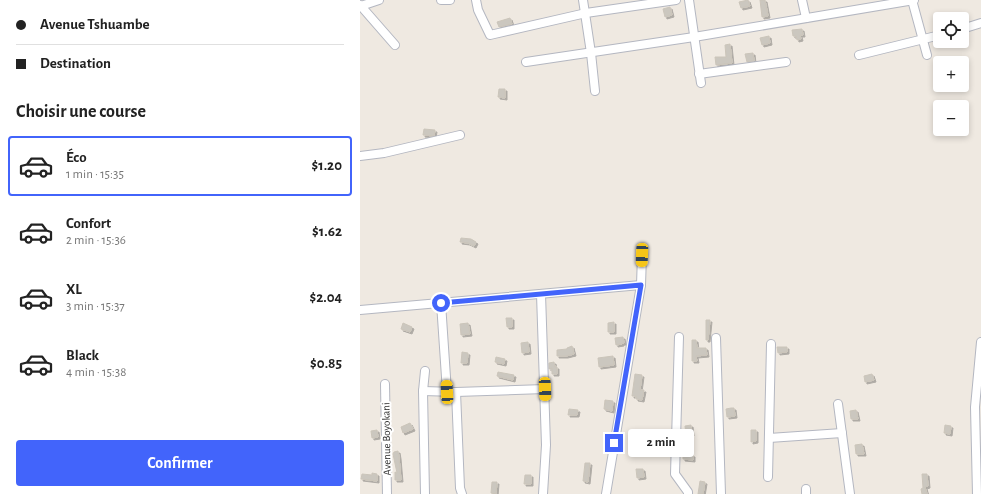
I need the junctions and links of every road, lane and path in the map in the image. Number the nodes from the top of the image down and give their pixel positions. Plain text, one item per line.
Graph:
1 (379, 0) edge
2 (441, 0) edge
3 (450, 0) edge
4 (476, 0) edge
5 (583, 0) edge
6 (676, 0) edge
7 (689, 0) edge
8 (802, 0) edge
9 (913, 0) edge
10 (360, 5) edge
11 (586, 13) junction
12 (806, 18) junction
13 (981, 23) edge
14 (969, 27) edge
15 (694, 37) junction
16 (933, 37) edge
17 (923, 40) junction
18 (395, 45) dead end
19 (591, 53) junction
20 (859, 55) dead end
21 (927, 55) dead end
22 (526, 62) dead end
23 (786, 62) dead end
24 (700, 74) junction
25 (701, 83) dead end
26 (595, 90) dead end
27 (460, 135) dead end
28 (360, 156) edge
29 (642, 255) dead end
30 (641, 285) junction
31 (541, 294) junction
32 (441, 303) junction
33 (360, 310) edge
34 (679, 337) dead end
35 (716, 338) dead end
36 (981, 342) edge
37 (771, 344) dead end
38 (425, 371) dead end
39 (385, 384) dead end
40 (545, 389) junction
41 (423, 391) junction
42 (447, 392) junction
43 (456, 392) junction
44 (838, 404) dead end
45 (842, 433) junction
46 (769, 438) junction
47 (768, 477) dead end
48 (387, 494) edge
49 (425, 494) edge
50 (462, 494) edge
51 (542, 494) edge
52 (606, 494) edge
53 (688, 494) edge
54 (721, 494) edge
55 (850, 494) edge
56 (977, 494) edge

1 - 10 street
2 - 3 street
4 - 11 street
5 - 11 street
6 - 11 street
7 - 15 street
8 - 12 street
9 - 12 street
9 - 17 street
10 - 18 street
11 - 19 street
12 - 15 street
13 - 14 street
15 - 19 street
15 - 24 street
16 - 17 street
17 - 20 street
17 - 21 street
19 - 22 street
19 - 26 street
23 - 24 street
24 - 25 street
27 - 28 street
29 - 30 street
30 - 31 street
30 - 52 street
31 - 32 street
31 - 40 street
32 - 33 street
32 - 42 street
34 - 53 street
35 - 54 street
36 - 56 street
37 - 46 street
38 - 41 street
39 - 48 street, Avenue Boyokani
40 - 43 street
40 - 51 street
41 - 42 street
41 - 49 street
42 - 43 street
43 - 50 street
44 - 45 street
45 - 46 street
45 - 55 street
46 - 47 street

